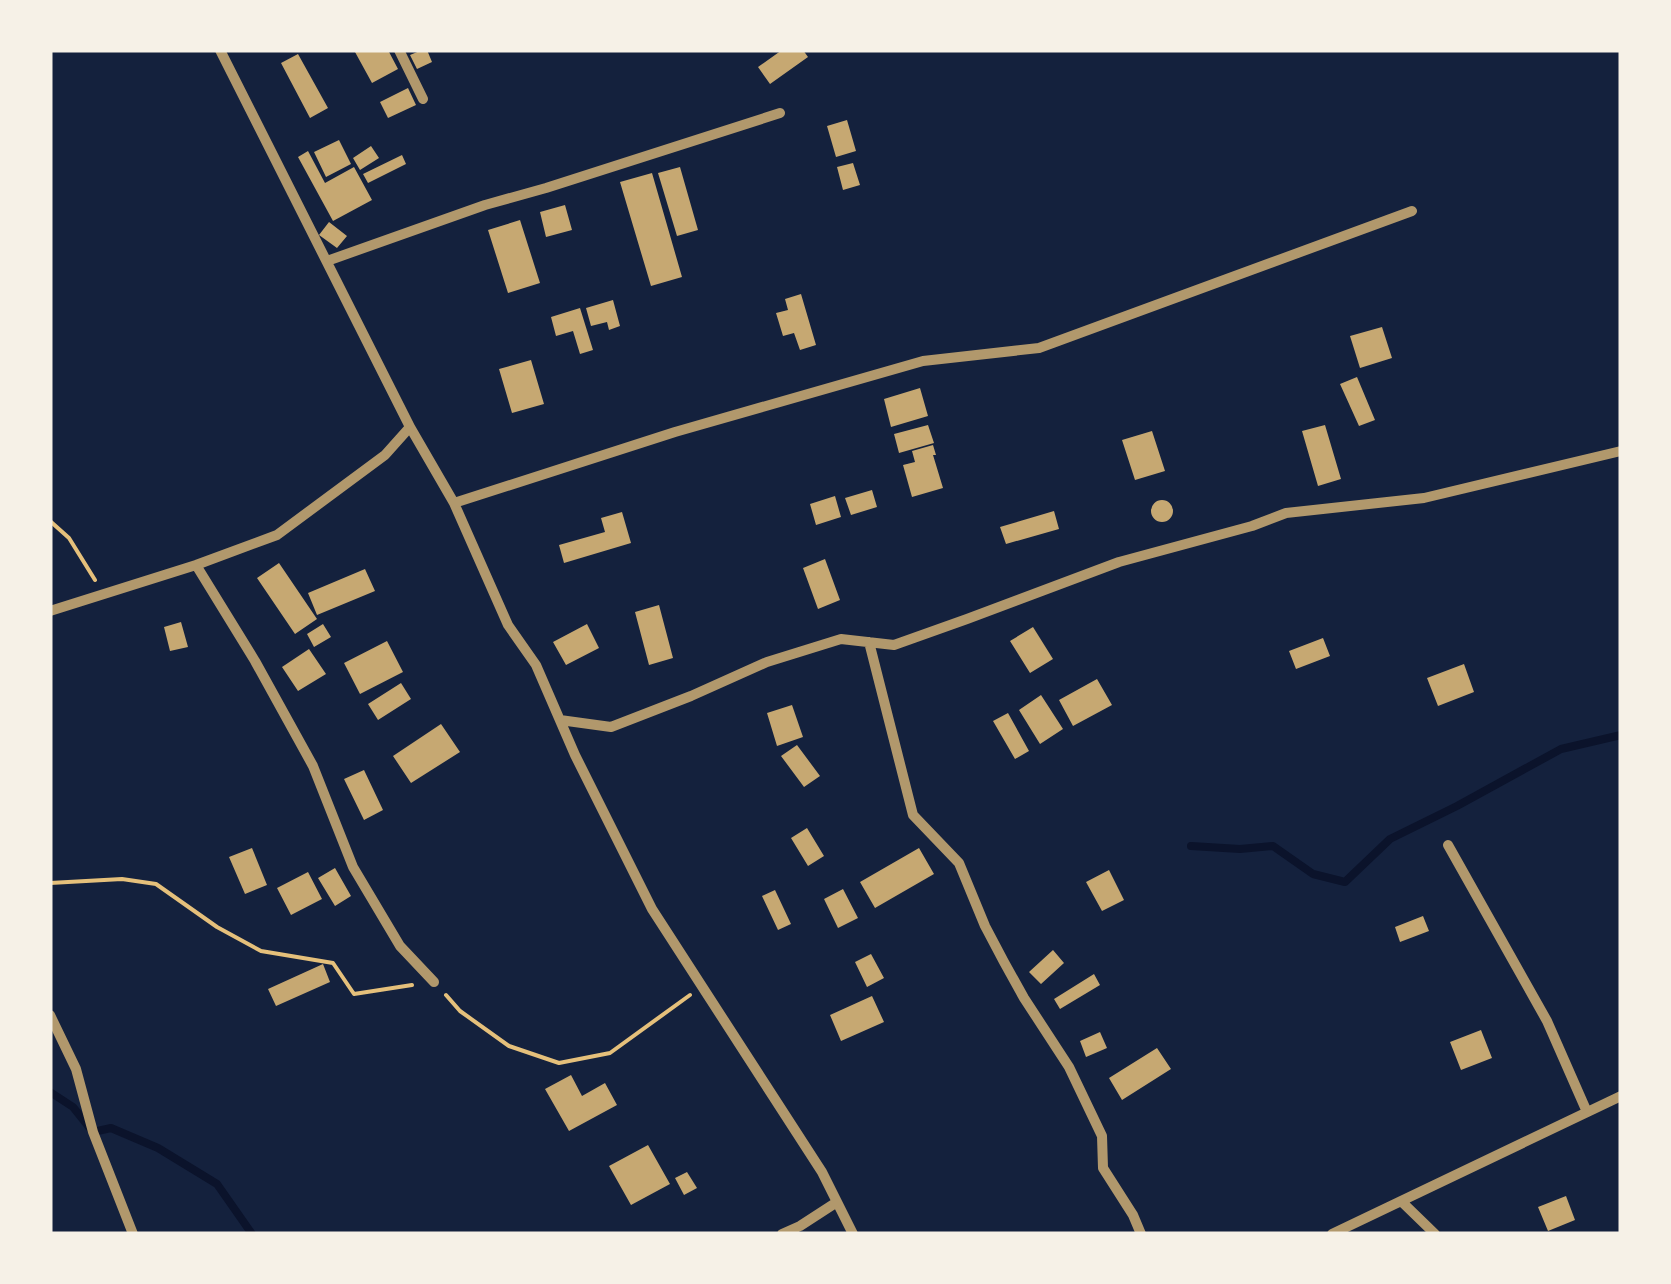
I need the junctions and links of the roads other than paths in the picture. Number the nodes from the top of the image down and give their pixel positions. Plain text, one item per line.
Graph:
1 (220, 50) edge
2 (398, 50) edge
3 (423, 99) dead end
4 (780, 112) dead end
5 (1412, 212) dead end
6 (327, 261) junction
7 (410, 427) junction
8 (1621, 450) edge
9 (454, 503) junction
10 (196, 565) junction
11 (50, 611) edge
12 (869, 642) junction
13 (560, 720) junction
14 (1448, 846) dead end
15 (434, 982) road end
16 (50, 1016) edge
17 (1621, 1096) edge
18 (1587, 1112) junction
19 (1401, 1201) junction
20 (837, 1202) junction
21 (132, 1234) edge
22 (782, 1234) edge
23 (853, 1234) edge
24 (1140, 1234) edge
25 (1332, 1234) edge
26 (1435, 1234) edge

1 - 6 street
2 - 3 street
4 - 6 street
5 - 9 street
6 - 7 street
7 - 9 street
7 - 10 street
8 - 12 street
9 - 13 street
10 - 11 street
10 - 15 street
12 - 13 street
12 - 24 street
13 - 20 street
14 - 18 street
16 - 21 street
17 - 18 street
18 - 19 street
19 - 25 street
19 - 26 street
20 - 22 street
20 - 23 street

